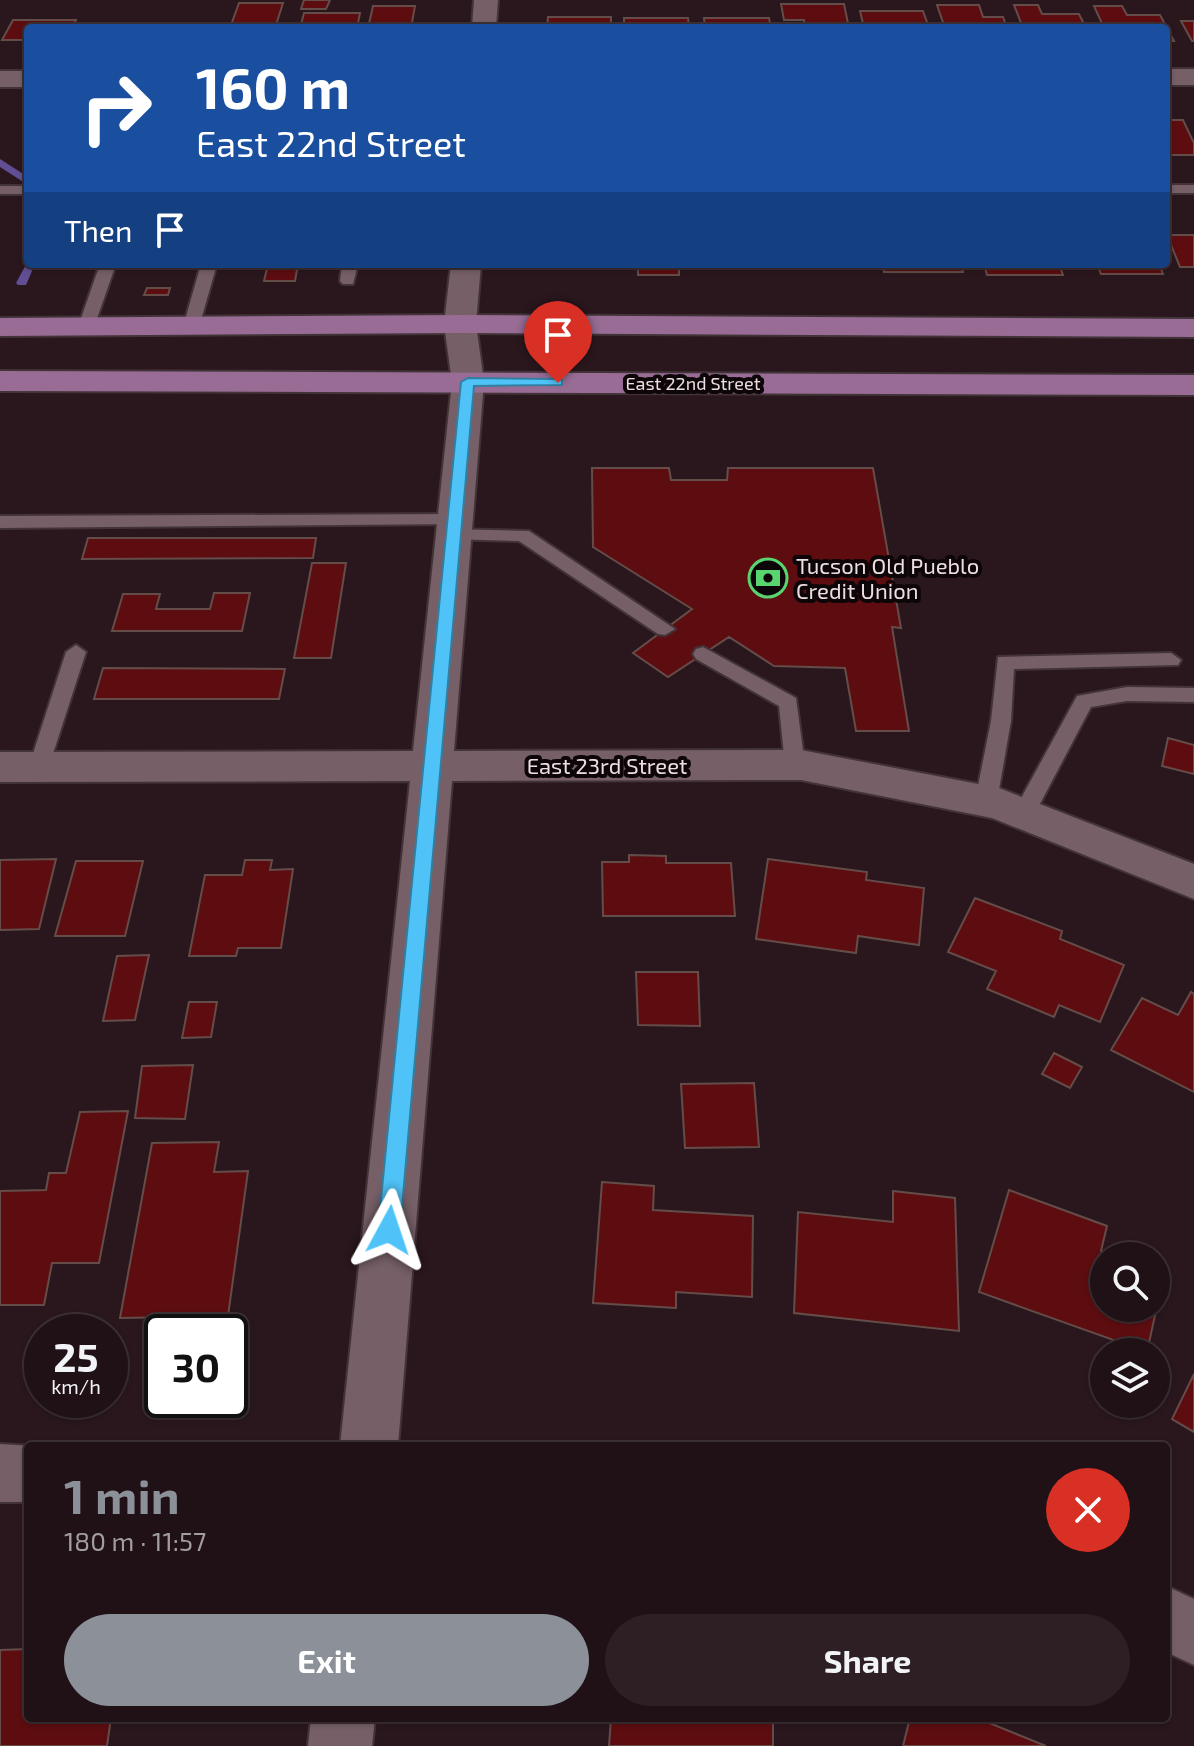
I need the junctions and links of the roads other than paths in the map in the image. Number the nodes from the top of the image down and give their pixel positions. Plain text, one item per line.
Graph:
1 (486, 0) edge
2 (484, 24) edge
3 (1170, 77) edge
4 (1194, 77) edge
5 (0, 79) edge
6 (24, 79) edge
7 (1170, 189) edge
8 (1194, 189) edge
9 (0, 190) edge
10 (24, 190) edge
11 (107, 268) edge
12 (208, 268) edge
13 (350, 268) edge
14 (466, 268) edge
15 (348, 281) dead end
16 (460, 324) junction
17 (0, 327) edge
18 (86, 327) junction
19 (191, 327) junction
20 (1194, 328) edge
21 (0, 381) edge
22 (468, 382) junction
23 (1194, 385) edge
24 (0, 522) edge
25 (452, 528) junction
26 (665, 629) dead end
27 (76, 652) dead end
28 (703, 654) dead end
29 (1171, 660) dead end
30 (1194, 695) edge
31 (795, 765) junction
32 (20, 766) edge
33 (432, 766) junction
34 (1005, 807) junction
35 (1194, 882) edge
36 (369, 1442) edge
37 (0, 1473) edge
38 (24, 1473) edge
39 (1170, 1619) edge
40 (1194, 1634) edge
41 (343, 1722) edge
42 (340, 1746) edge

1 - 2 street
3 - 4 street
5 - 6 street
7 - 8 lane
9 - 10 lane
11 - 18 lane
12 - 19 lane
13 - 15 lane
14 - 16 street
16 - 19 main road
16 - 20 main road
16 - 22 street
17 - 18 main road
18 - 19 main road
21 - 22 main road, East 22nd Street
22 - 23 main road, East 22nd Street
22 - 25 street
24 - 25 lane
25 - 26 lane
25 - 33 street
27 - 32 lane
28 - 31 lane
29 - 34 lane
30 - 34 lane
31 - 33 street, East 23rd Street
31 - 34 street, East 23rd Street
32 - 33 street, East 23rd Street
33 - 36 street
34 - 35 street, East 23rd Street
37 - 38 street
39 - 40 street
41 - 42 street

